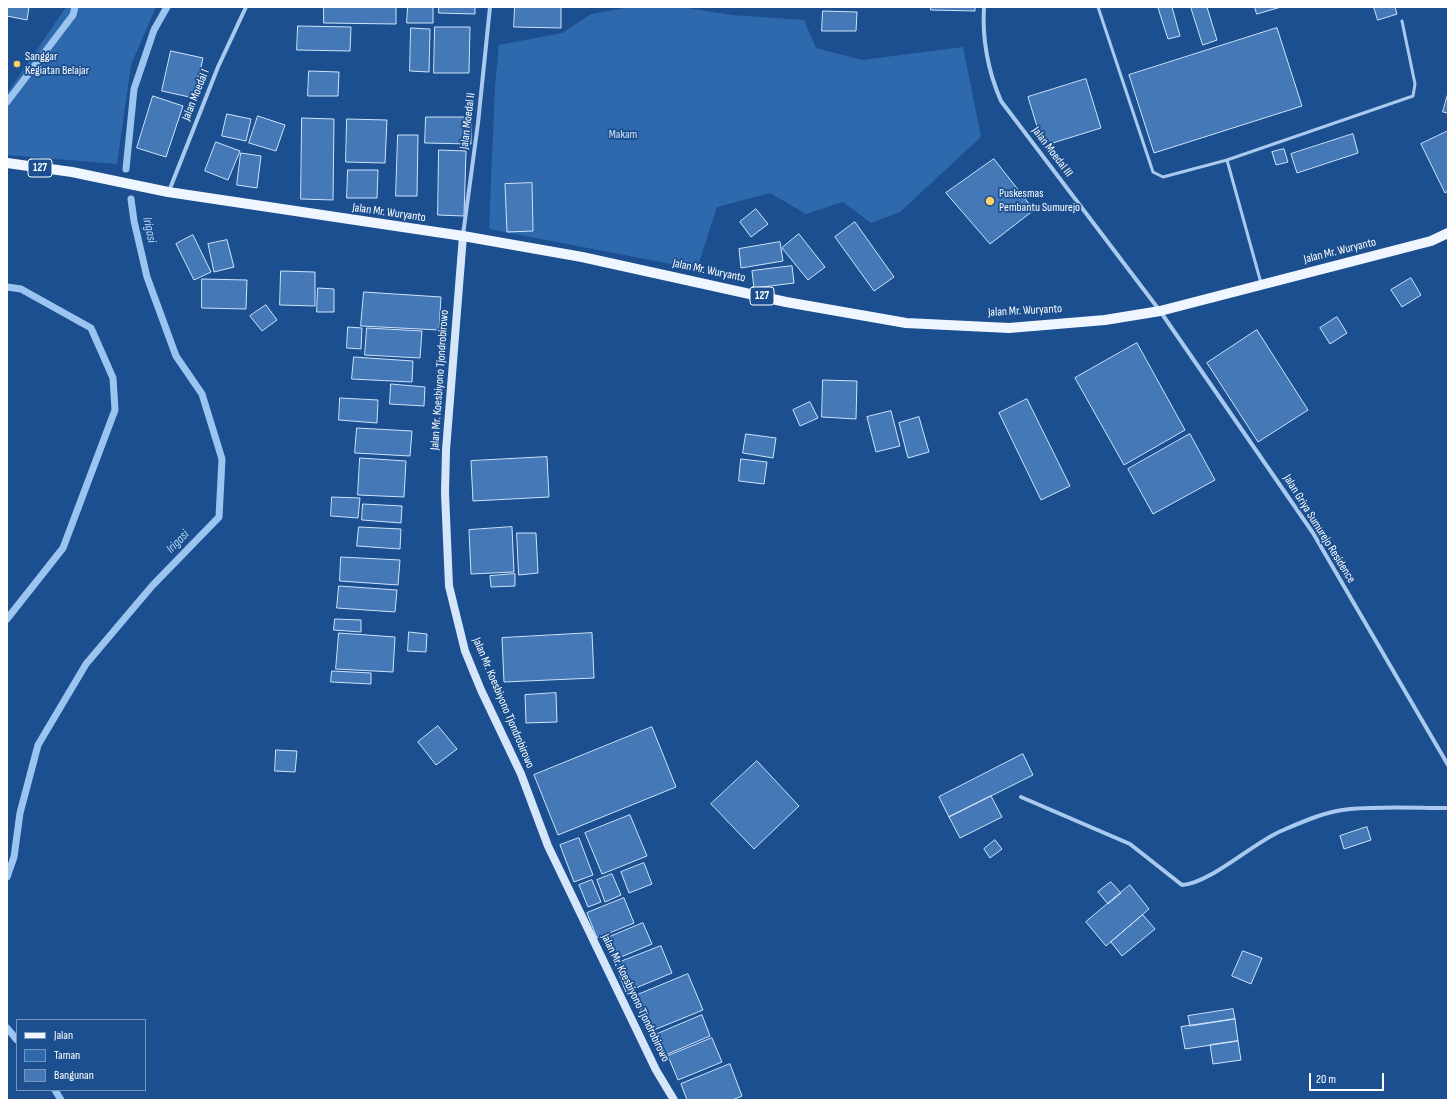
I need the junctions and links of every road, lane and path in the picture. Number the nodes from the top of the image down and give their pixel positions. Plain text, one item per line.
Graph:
1 (246, 7) edge
2 (490, 7) edge
3 (984, 7) edge
4 (1098, 7) edge
5 (1402, 20) dead end
6 (1227, 160) junction
7 (7, 163) edge
8 (168, 192) junction
9 (1448, 233) edge
10 (462, 236) junction
11 (1262, 284) junction
12 (1160, 311) junction
13 (1448, 765) edge
14 (1022, 797) dead end
15 (1448, 808) edge
16 (674, 1100) edge

1 - 8 street, Jalan Moedal I
2 - 10 street, Jalan Moedal II
3 - 12 street, Jalan Moedal III
4 - 6 lane
5 - 6 lane
6 - 11 lane
7 - 8 main road, Jalan Mr. Wuryanto / 127
8 - 10 main road, Jalan Mr. Wuryanto / 127
9 - 11 main road, Jalan Mr. Wuryanto / 127
10 - 12 main road, Jalan Mr. Wuryanto / 127
10 - 16 main road, Jalan Mr. Koesbiyono Tjondrobirowo
11 - 12 main road, Jalan Mr. Wuryanto / 127
12 - 13 street, Jalan Griya Sumurejo Residence
14 - 15 street

